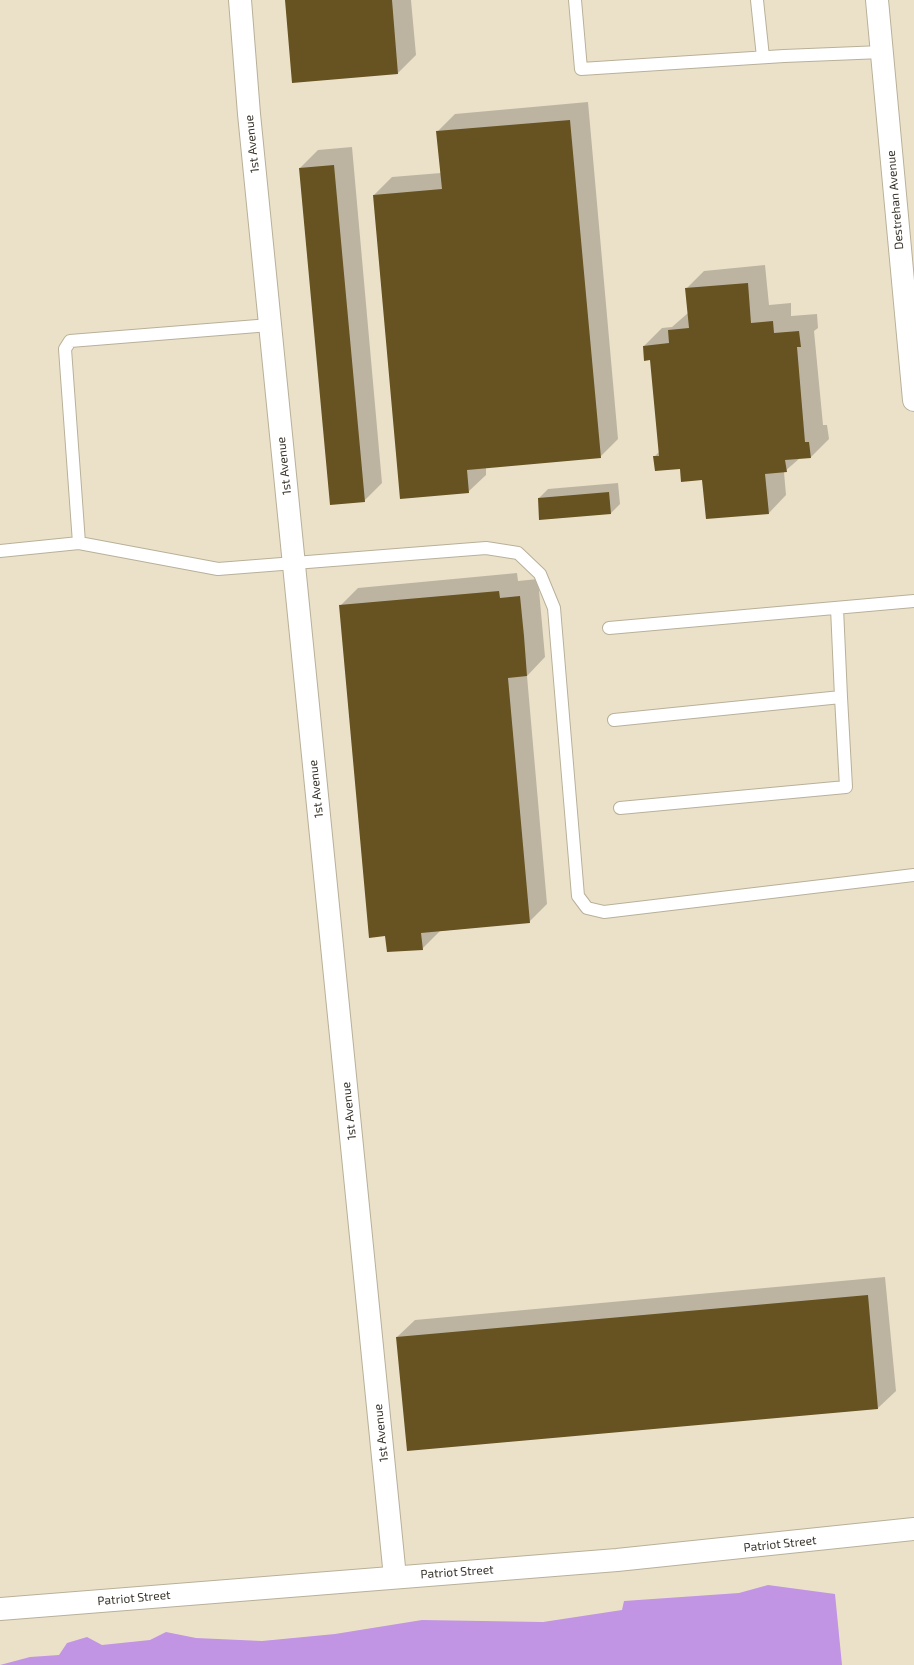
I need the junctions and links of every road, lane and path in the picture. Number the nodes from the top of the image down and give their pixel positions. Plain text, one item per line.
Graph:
1 (240, 0) edge
2 (575, 0) edge
3 (757, 0) edge
4 (877, 0) edge
5 (882, 52) junction
6 (763, 57) junction
7 (270, 325) junction
8 (914, 400) edge
9 (79, 543) junction
10 (0, 551) edge
11 (294, 563) junction
12 (914, 601) edge
13 (837, 608) junction
14 (608, 628) dead end
15 (841, 697) junction
16 (614, 720) dead end
17 (620, 808) dead end
18 (914, 875) edge
19 (914, 1529) edge
20 (396, 1577) junction
21 (0, 1609) edge

1 - 7 street, 1st Avenue
2 - 6 lane
3 - 6 lane
4 - 5 street, Destrehan Avenue
5 - 6 lane
5 - 8 street, Destrehan Avenue
7 - 9 lane
7 - 11 street, 1st Avenue
9 - 10 lane
9 - 11 lane
11 - 18 lane
11 - 20 street, 1st Avenue
12 - 13 lane
13 - 14 lane
13 - 15 lane
15 - 16 lane
15 - 17 lane
19 - 20 street, Patriot Street
20 - 21 street, Patriot Street

